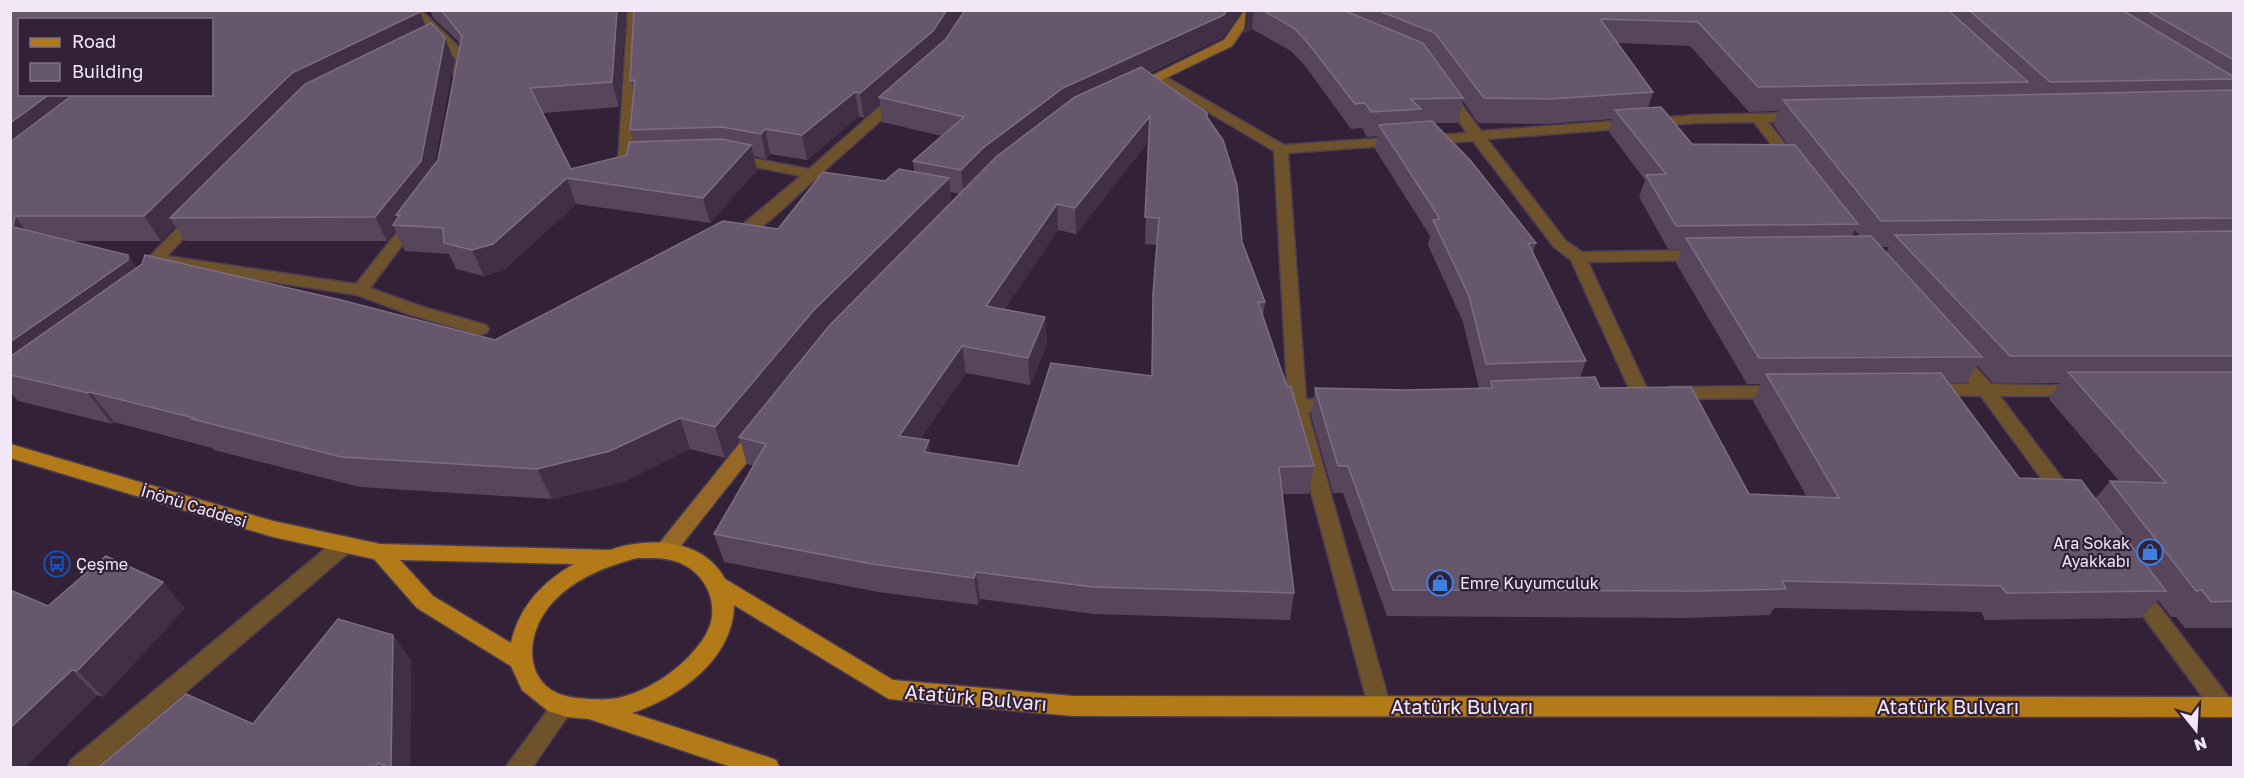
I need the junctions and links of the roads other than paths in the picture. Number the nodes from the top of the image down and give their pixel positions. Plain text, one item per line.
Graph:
1 (413, 10) edge
2 (634, 10) edge
3 (1251, 10) edge
4 (1159, 77) junction
5 (1438, 81) edge
6 (907, 90) edge
7 (457, 93) edge
8 (1119, 95) edge
9 (1818, 117) edge
10 (1758, 118) junction
11 (1477, 136) junction
12 (1281, 148) junction
13 (717, 158) edge
14 (659, 160) edge
15 (1800, 172) edge
16 (810, 174) junction
17 (832, 178) edge
18 (425, 204) edge
19 (204, 209) edge
20 (716, 248) edge
21 (1720, 255) edge
22 (1578, 257) junction
23 (155, 259) junction
24 (360, 290) junction
25 (145, 295) edge
26 (480, 328) dead end
27 (1947, 347) edge
28 (1914, 390) edge
29 (1986, 390) junction
30 (2092, 390) edge
31 (1795, 392) edge
32 (1640, 393) junction
33 (1617, 394) edge
34 (1356, 404) edge
35 (1297, 406) junction
36 (768, 421) edge
37 (10, 451) edge
38 (2076, 511) edge
39 (345, 544) junction
40 (665, 551) junction
41 (380, 552) junction
42 (607, 557) junction
43 (2125, 576) edge
44 (720, 586) junction
45 (520, 660) junction
46 (1379, 705) junction
47 (563, 706) junction
48 (2228, 707) edge
49 (590, 710) junction
50 (79, 768) edge
51 (518, 768) edge
52 (768, 768) edge

1 - 7 street
2 - 14 street
3 - 4 main road
4 - 8 main road
4 - 12 street
5 - 11 street
6 - 16 street
9 - 10 street
10 - 11 street
10 - 15 street
11 - 12 street
11 - 22 street
12 - 35 street
13 - 16 street
16 - 17 street
16 - 20 street
18 - 24 street
19 - 23 street
21 - 22 street
22 - 32 street
23 - 24 street
23 - 25 street
24 - 26 street
27 - 29 street
28 - 29 street
29 - 30 street
29 - 38 street
31 - 32 street
32 - 33 street
34 - 35 street
35 - 46 street
36 - 40 main road
37 - 39 main road, İnönü Caddesi
39 - 41 main road, İnönü Caddesi
39 - 50 street
40 - 42 main road
40 - 44 main road
41 - 42 main road, İnönü Caddesi
41 - 45 main road
42 - 45 main road
43 - 48 street
44 - 46 main road, Atatürk Bulvarı
44 - 49 main road
45 - 47 main road
46 - 48 main road, Atatürk Bulvarı
47 - 49 main road
47 - 51 street
49 - 52 main road

